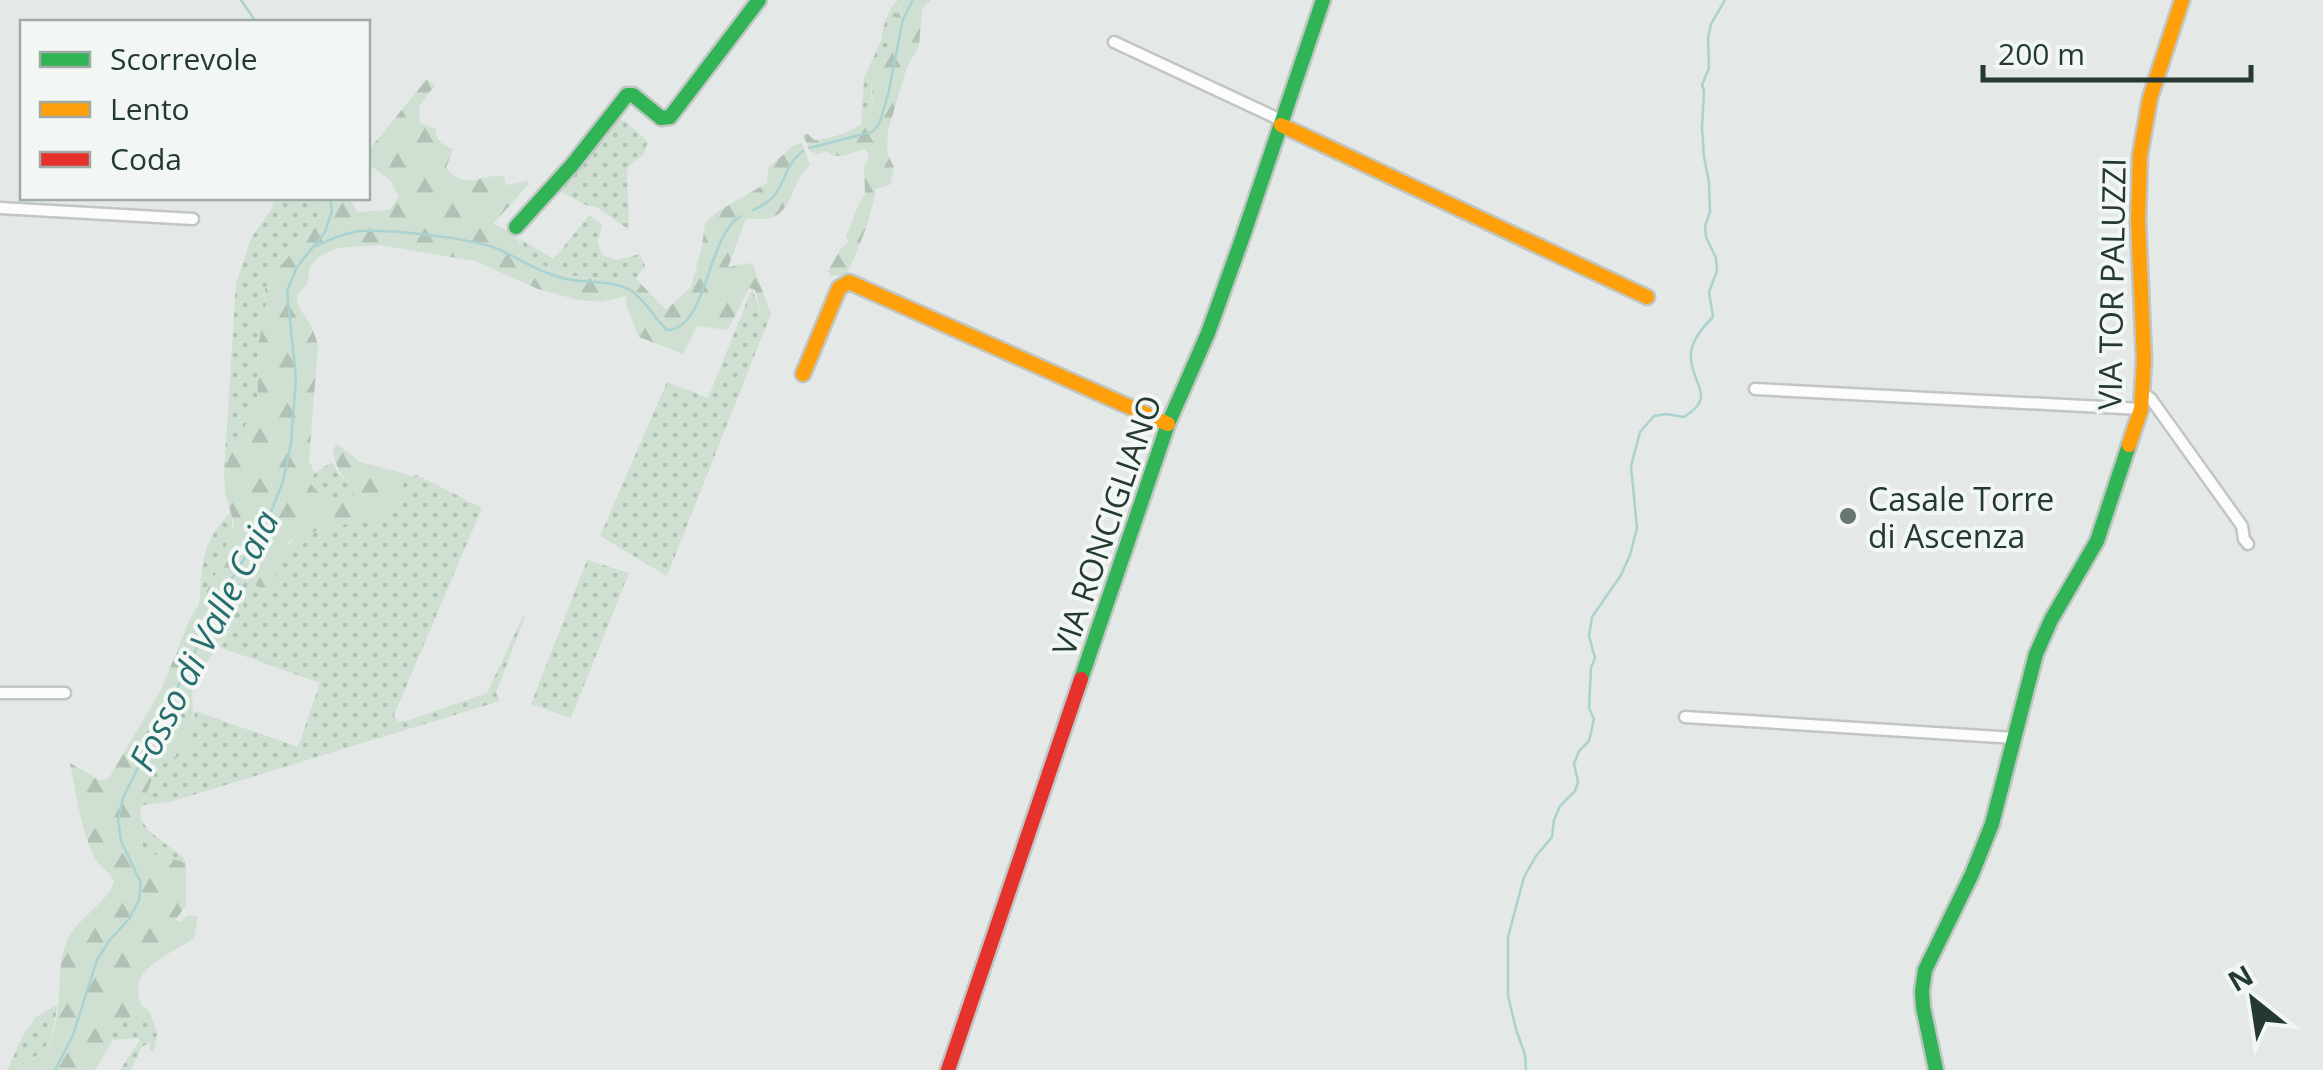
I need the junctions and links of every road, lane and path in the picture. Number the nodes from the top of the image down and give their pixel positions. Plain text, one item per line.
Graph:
1 (759, 0) edge
2 (1323, 0) edge
3 (2182, 0) edge
4 (1114, 42) dead end
5 (1282, 123) junction
6 (0, 208) edge
7 (193, 220) dead end
8 (516, 228) dead end
9 (1647, 297) dead end
10 (803, 374) dead end
11 (1755, 389) dead end
12 (2144, 393) junction
13 (2141, 409) junction
14 (1168, 424) junction
15 (2248, 544) dead end
16 (0, 693) edge
17 (64, 693) dead end
18 (1685, 717) dead end
19 (2015, 738) junction
20 (948, 1070) edge
21 (1936, 1070) edge

1 - 8 street
2 - 5 street, VIA RONCIGLIANO
3 - 12 street, VIA TOR PALUZZI
4 - 5 street
5 - 9 street
5 - 14 street, VIA RONCIGLIANO
6 - 7 street
10 - 14 street
11 - 13 street
12 - 13 street, VIA TOR PALUZZI
12 - 15 street
13 - 19 street, VIA TOR PALUZZI
14 - 20 street, VIA RONCIGLIANO
16 - 17 street
18 - 19 street
19 - 21 street, VIA TOR PALUZZI

